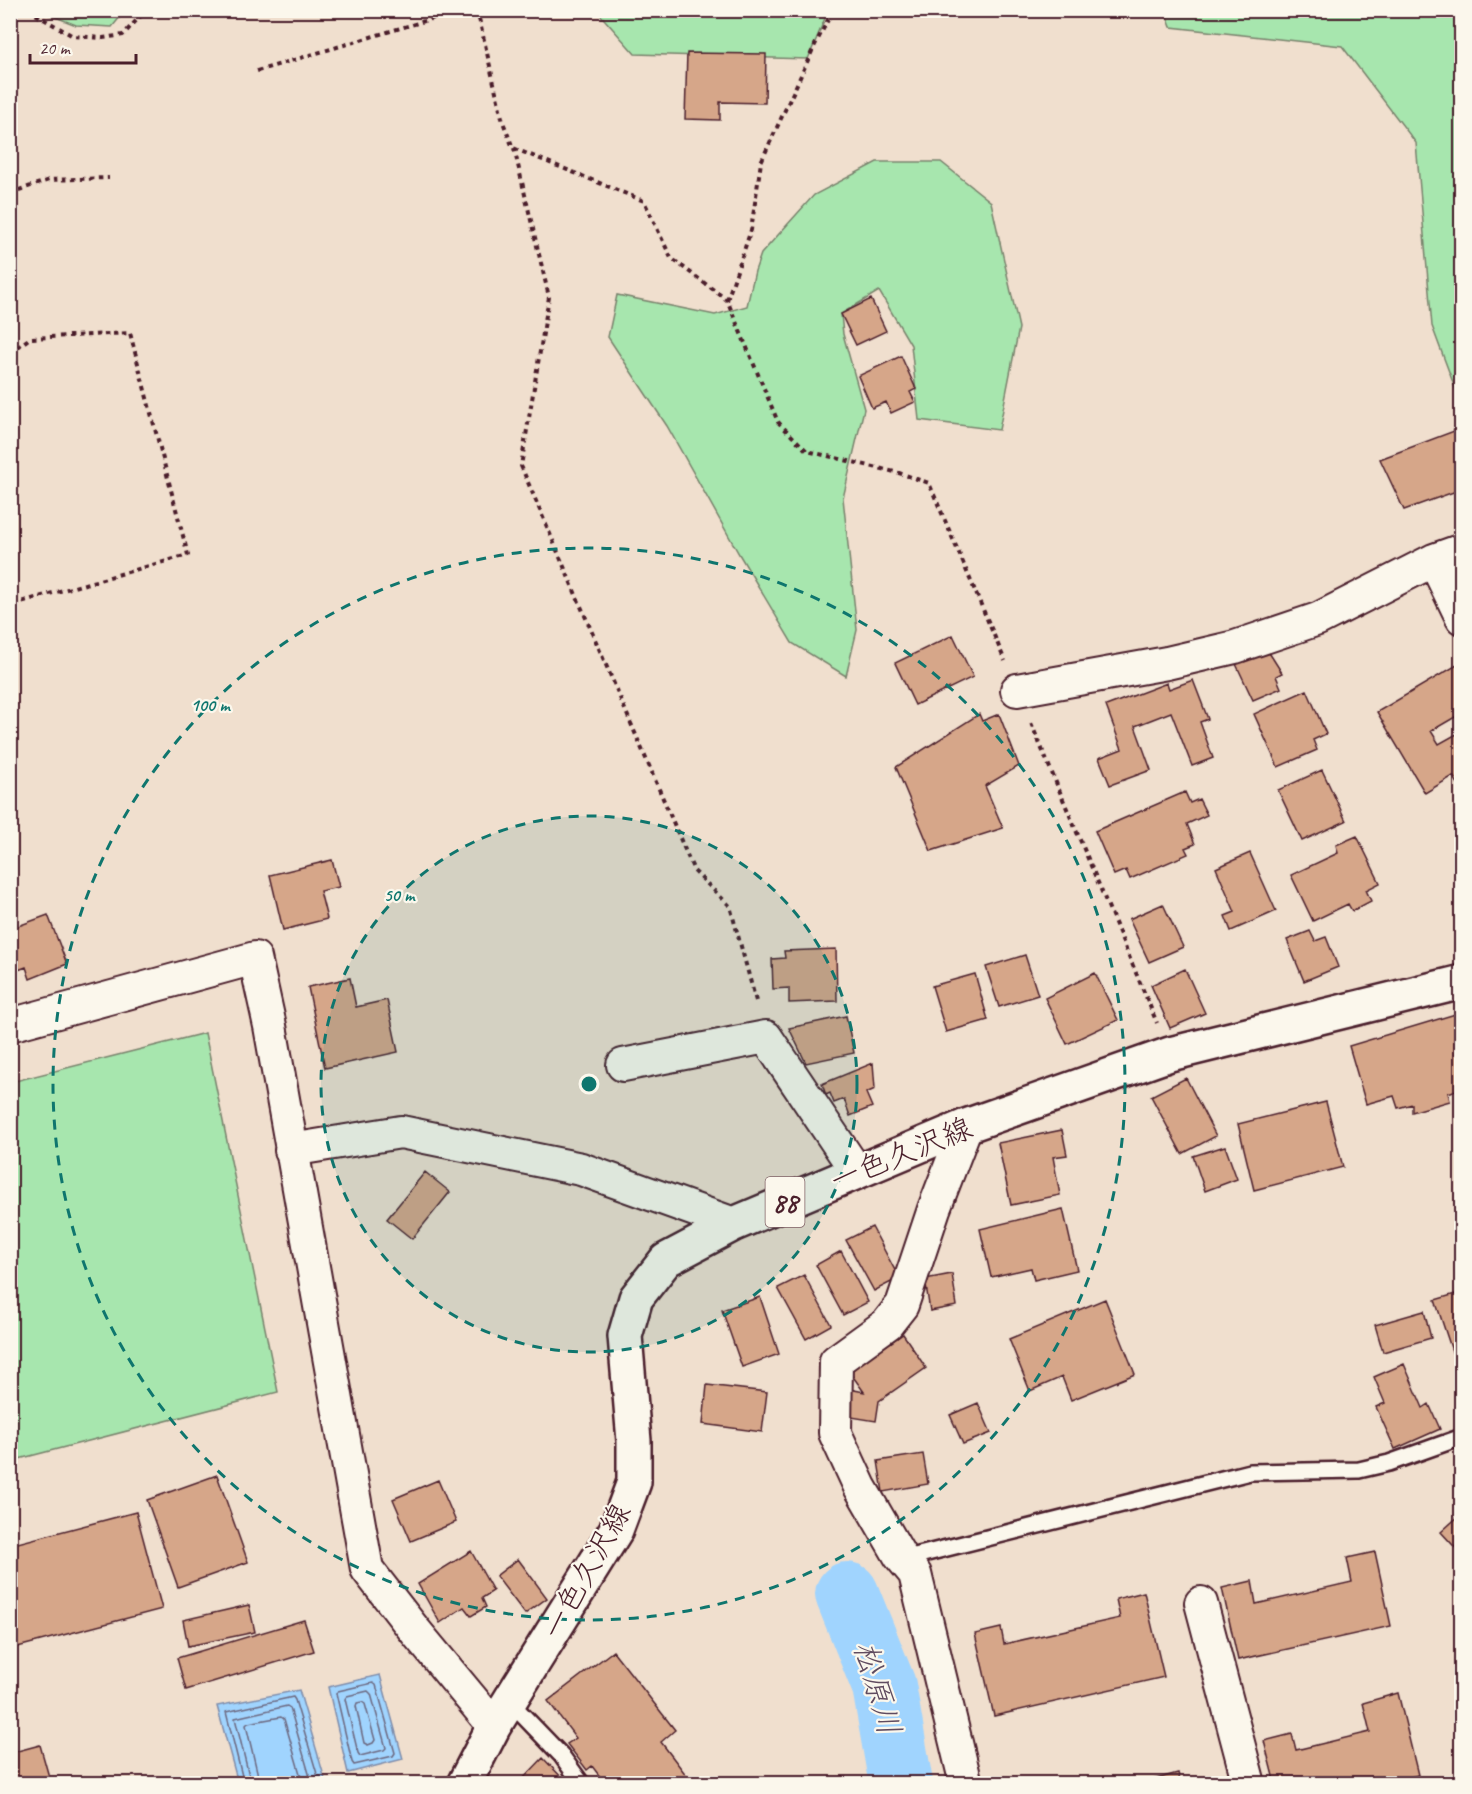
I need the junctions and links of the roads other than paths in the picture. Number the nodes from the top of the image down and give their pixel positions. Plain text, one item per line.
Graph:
1 (1448, 555) edge
2 (1461, 618) edge
3 (1017, 690) road end
4 (1461, 982) edge
5 (10, 1025) edge
6 (623, 1065) dead end
7 (966, 1126) junction
8 (291, 1150) junction
9 (857, 1172) junction
10 (734, 1224) junction
11 (1461, 1437) edge
12 (903, 1559) junction
13 (1201, 1604) dead end
14 (502, 1713) junction
15 (464, 1784) edge
16 (582, 1784) edge
17 (966, 1784) edge
18 (1249, 1784) edge

1 - 2 street
1 - 3 street
4 - 7 main road, 一色久沢線 / 88
5 - 8 street
6 - 9 street
7 - 9 main road, 一色久沢線 / 88
7 - 12 street
8 - 10 street
8 - 14 street
9 - 10 main road, 一色久沢線 / 88
10 - 14 main road, 一色久沢線 / 88
11 - 12 lane
12 - 17 street
13 - 18 street
14 - 15 main road, 一色久沢線 / 88
14 - 16 lane

